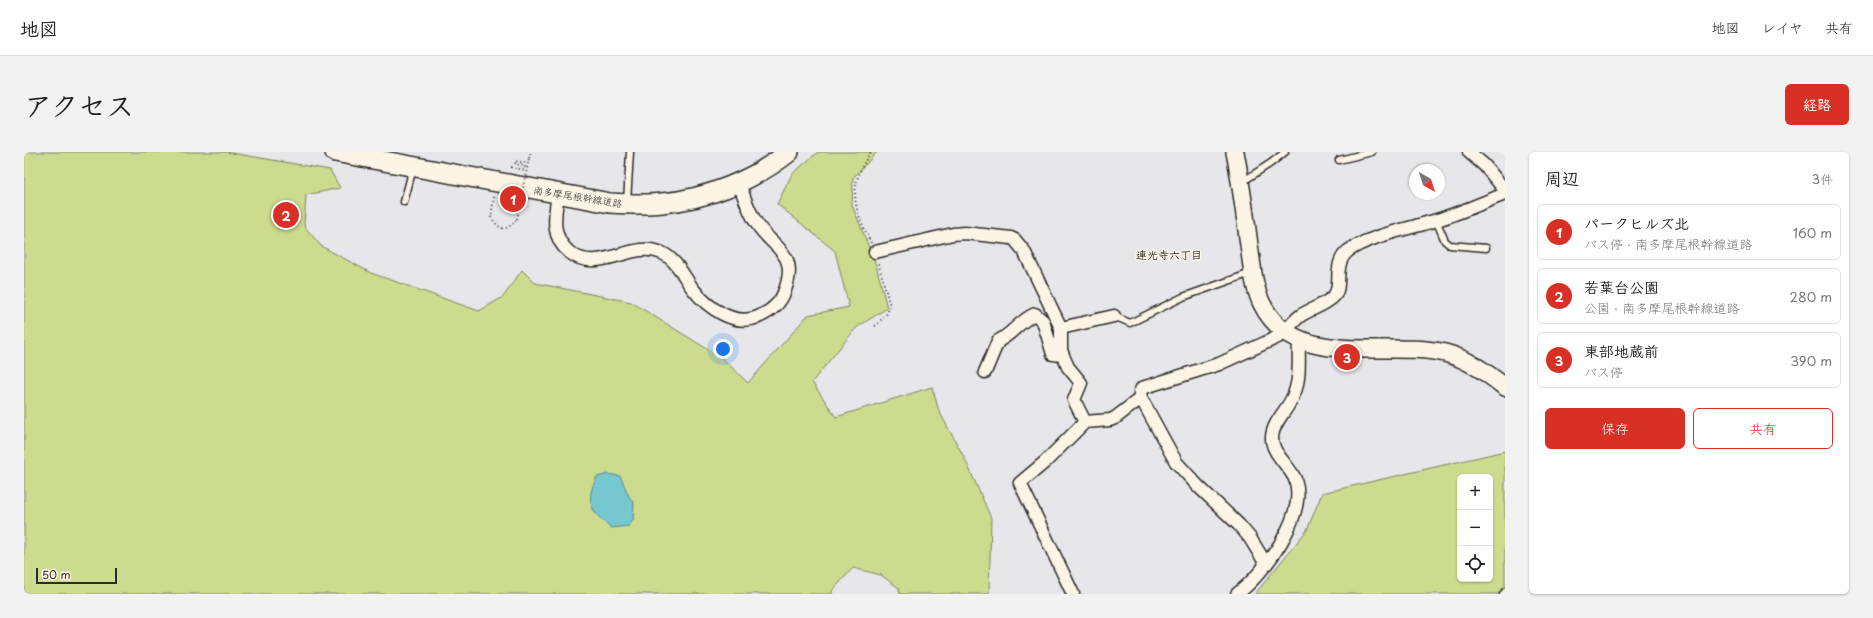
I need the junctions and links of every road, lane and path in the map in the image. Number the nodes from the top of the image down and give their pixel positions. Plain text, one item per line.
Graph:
1 (335, 152) edge
2 (531, 152) edge
3 (630, 152) edge
4 (789, 152) edge
5 (871, 152) edge
6 (1235, 152) edge
7 (1285, 152) edge
8 (1372, 152) edge
9 (1469, 152) edge
10 (1339, 160) dead end
11 (528, 163) junction
12 (413, 166) junction
13 (511, 167) dead end
14 (739, 183) junction
15 (1241, 183) junction
16 (1505, 190) edge
17 (558, 193) junction
18 (1505, 194) edge
19 (494, 197) dead end
20 (404, 202) dead end
21 (627, 204) junction
22 (1436, 220) junction
23 (1486, 248) dead end
24 (875, 252) junction
25 (1253, 272) junction
26 (1114, 316) joint
27 (875, 326) dead end
28 (1061, 328) junction
29 (1293, 336) junction
30 (1062, 355) junction
31 (985, 372) dead end
32 (1505, 387) edge
33 (1141, 398) junction
34 (1086, 422) junction
35 (1266, 564) junction
36 (1505, 592) edge
37 (1072, 594) edge
38 (1237, 594) edge
39 (1502, 594) edge

1 - 12 main road, 南多摩尾根幹線道路
2 - 11 path, bridge
3 - 21 lane
4 - 14 main road, 南多摩尾根幹線道路
5 - 24 path
6 - 15 main road
7 - 15 lane
8 - 10 lane
9 - 16 street
11 - 13 path
11 - 19 path, bridge
12 - 17 main road, 南多摩尾根幹線道路
12 - 20 lane
14 - 17 street
14 - 21 main road, 南多摩尾根幹線道路
15 - 25 main road
17 - 21 main road, 南多摩尾根幹線道路
18 - 22 street
22 - 23 lane
22 - 29 street
24 - 27 path
24 - 28 street
25 - 26 lane
25 - 29 main road
26 - 28 street
28 - 30 street
29 - 32 main road
29 - 33 street
29 - 35 street
30 - 31 street
30 - 34 street
33 - 34 street
33 - 35 street
34 - 37 street
35 - 38 street
36 - 39 lane

